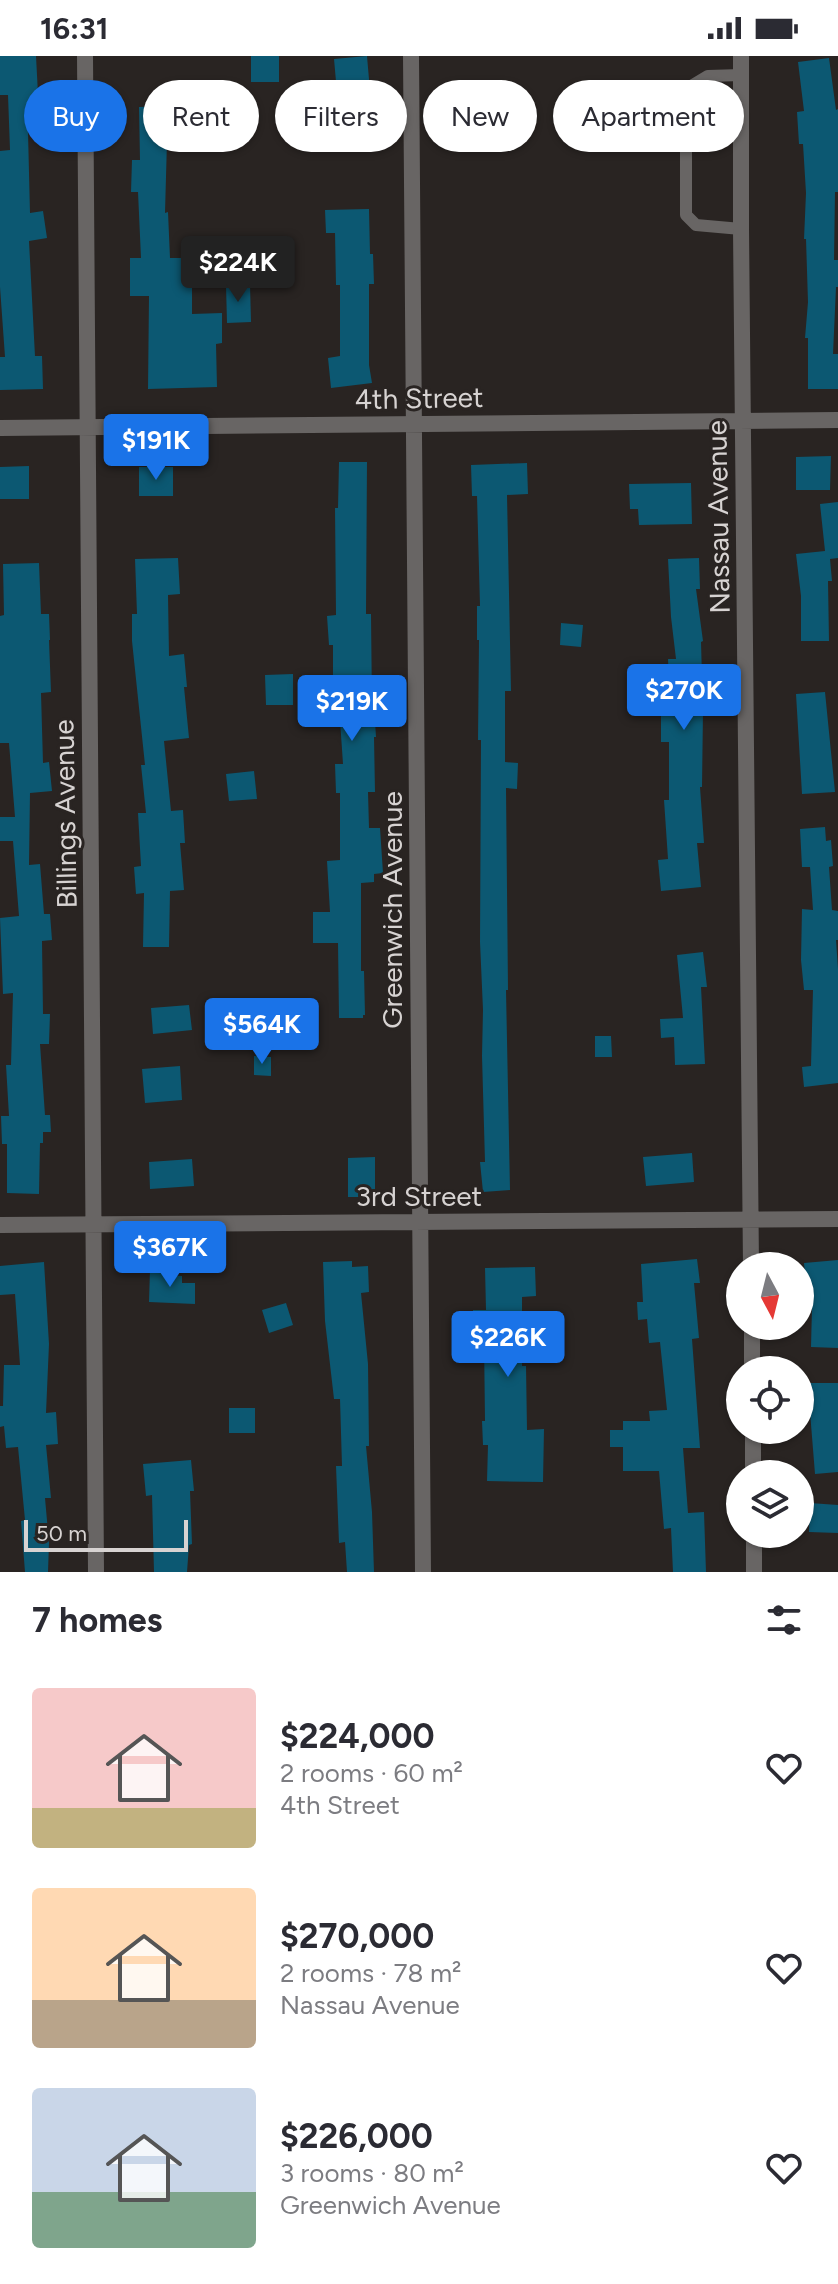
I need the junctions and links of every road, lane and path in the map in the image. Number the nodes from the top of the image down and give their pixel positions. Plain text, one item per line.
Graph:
1 (85, 56) edge
2 (411, 56) edge
3 (741, 56) edge
4 (741, 75) junction
5 (741, 229) junction
6 (838, 420) edge
7 (743, 421) junction
8 (414, 424) junction
9 (87, 427) junction
10 (0, 428) edge
11 (751, 1219) junction
12 (838, 1219) edge
13 (420, 1222) junction
14 (95, 1224) junction
15 (0, 1225) edge
16 (751, 1252) edge
17 (754, 1548) edge
18 (96, 1572) edge
19 (423, 1572) edge
20 (754, 1572) edge

1 - 9 street, Billings Avenue
2 - 8 street, Greenwich Avenue
3 - 4 street, Nassau Avenue
4 - 5 street, Nassau Avenue
4 - 5 lane
5 - 7 street, Nassau Avenue
6 - 7 street, 4th Street
7 - 8 street, 4th Street
7 - 11 street, Nassau Avenue
8 - 9 street, 4th Street
8 - 13 street, Greenwich Avenue
9 - 10 street, 4th Street
9 - 14 street, Billings Avenue
11 - 12 street, 3rd Street
11 - 13 street, 3rd Street
11 - 16 street, Nassau Avenue
13 - 14 street, 3rd Street
13 - 19 street, Greenwich Avenue
14 - 15 street, 3rd Street
14 - 18 street, Billings Avenue
17 - 20 street

